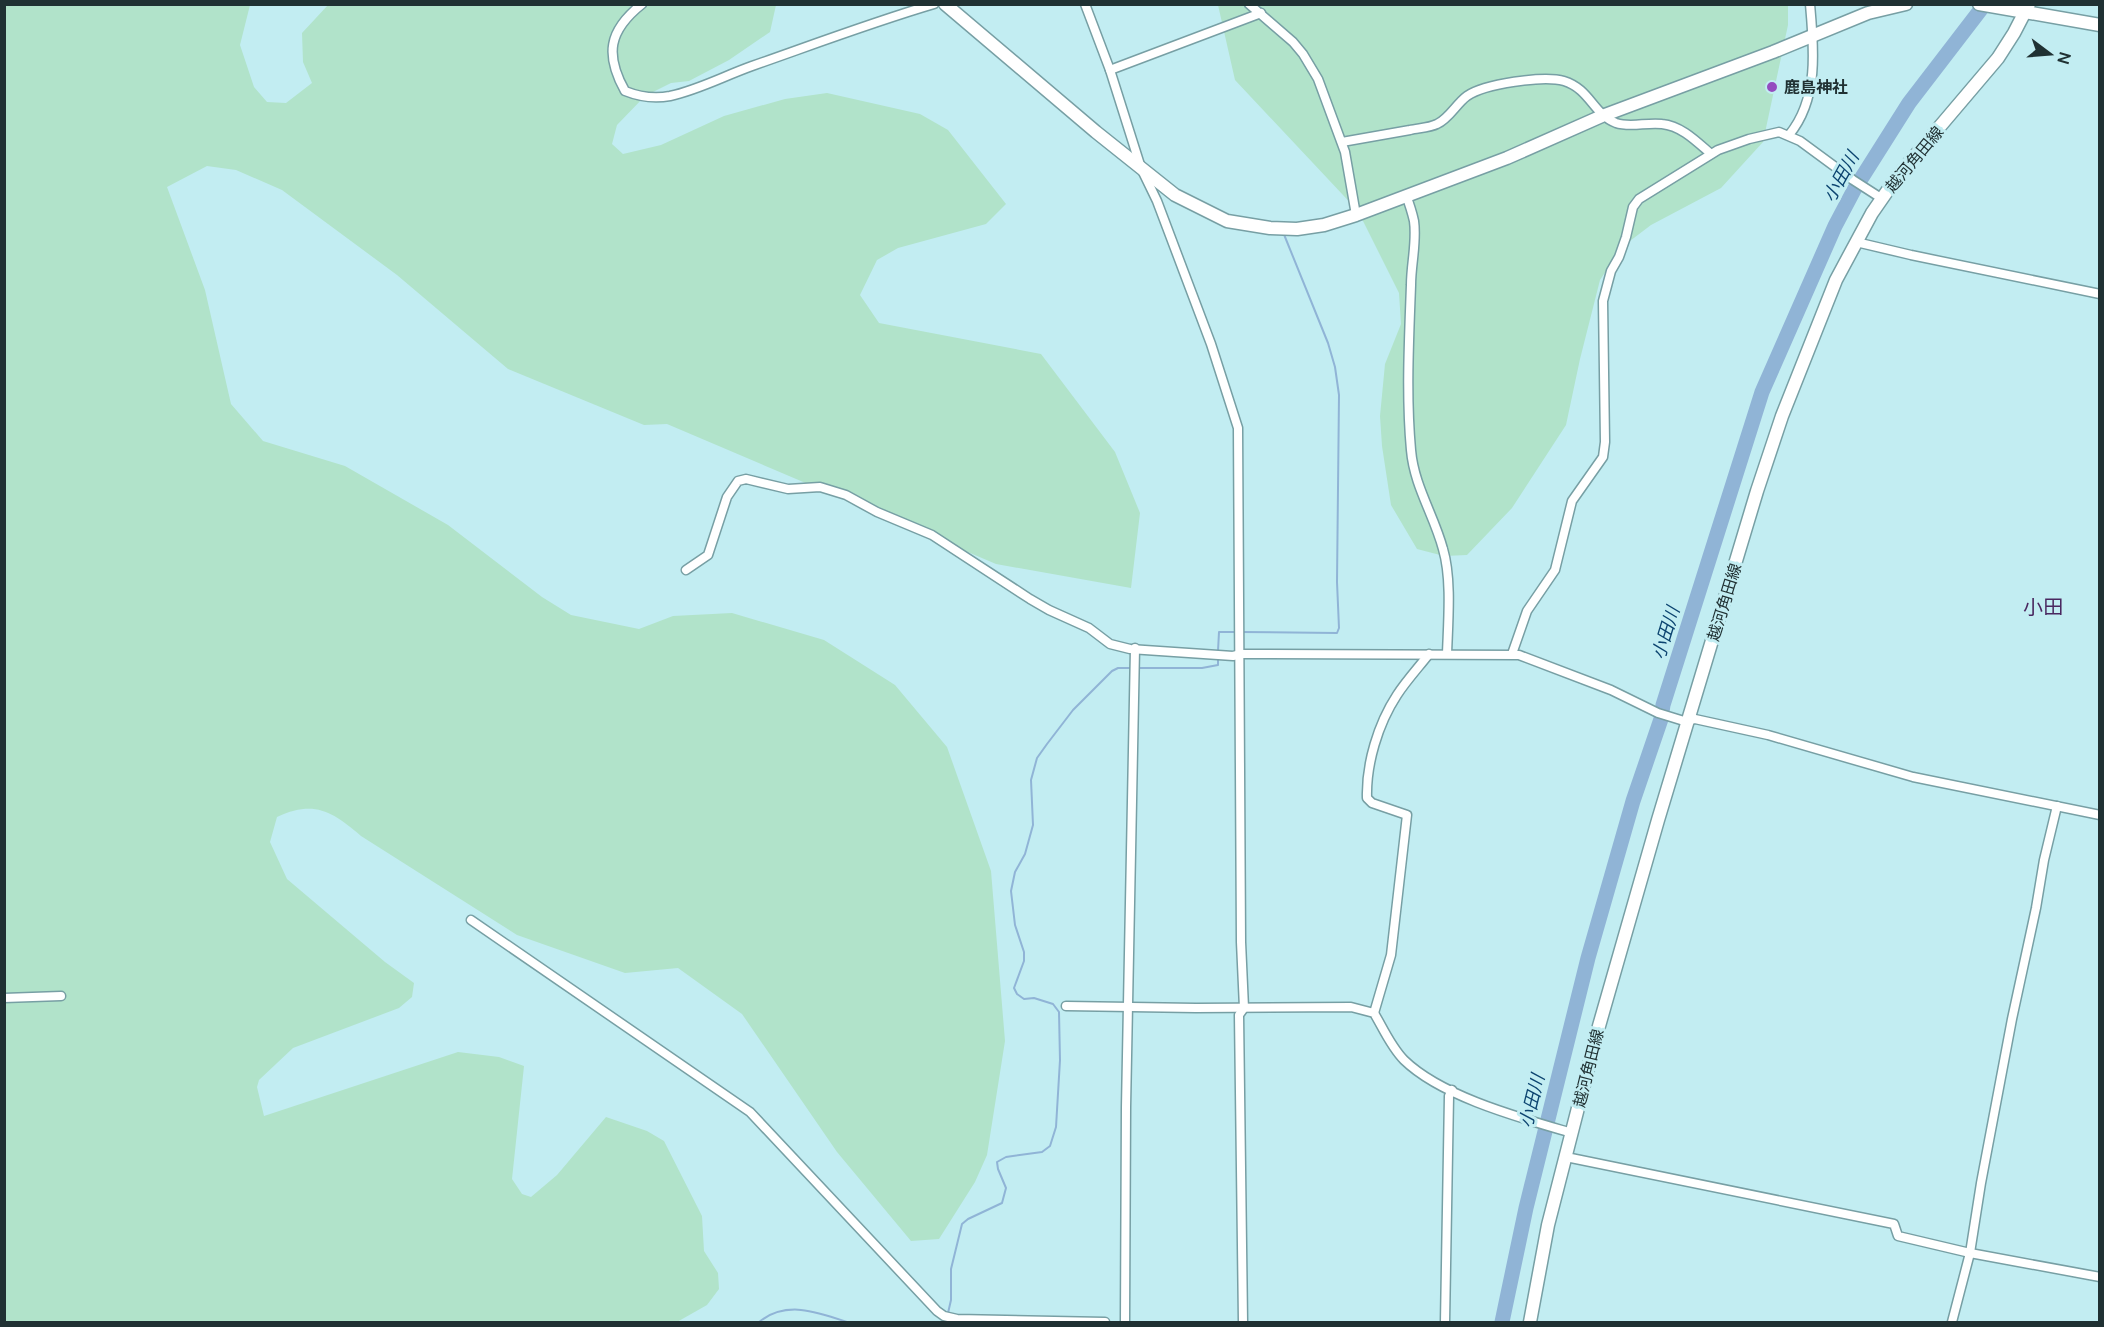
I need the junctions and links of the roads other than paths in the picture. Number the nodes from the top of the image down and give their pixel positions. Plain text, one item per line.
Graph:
1 (642, 4) edge
2 (934, 4) edge
3 (945, 4) edge
4 (1085, 4) edge
5 (1249, 4) edge
6 (1810, 4) edge
7 (1906, 4) edge
8 (1979, 4) edge
9 (2027, 8) edge
10 (1261, 13) junction
11 (2100, 26) edge
12 (1813, 35) junction
13 (1110, 70) junction
14 (1602, 116) junction
15 (1790, 135) junction
16 (1342, 142) junction
17 (1712, 154) junction
18 (1141, 168) junction
19 (1407, 195) junction
20 (1881, 198) junction
21 (1356, 215) junction
22 (1856, 242) junction
23 (2100, 294) edge
24 (686, 570) dead end
25 (1135, 648) junction
26 (1240, 654) junction
27 (1429, 654) junction
28 (1447, 654) junction
29 (1512, 654) junction
30 (1688, 720) junction
31 (2057, 806) junction
32 (2100, 815) edge
33 (471, 920) dead end
34 (61, 996) dead end
35 (4, 998) edge
36 (1066, 1006) dead end
37 (1129, 1008) junction
38 (1244, 1008) junction
39 (1374, 1013) junction
40 (1452, 1090) junction
41 (1572, 1133) junction
42 (1566, 1157) junction
43 (1970, 1253) junction
44 (2100, 1277) edge
45 (1105, 1323) edge
46 (1125, 1323) edge
47 (1243, 1323) edge
48 (1445, 1323) edge
49 (1530, 1323) edge
50 (1952, 1323) edge

1 - 2 street
3 - 18 main road
4 - 13 street
5 - 10 street
6 - 12 street
7 - 12 main road
8 - 9 main road
9 - 11 main road
9 - 20 main road, 越河角田線
10 - 13 street
10 - 16 street
12 - 14 main road
12 - 15 street
13 - 18 street
14 - 16 street
14 - 17 street
14 - 19 main road
15 - 17 street
15 - 20 street
16 - 21 street
17 - 29 street
18 - 21 main road
18 - 26 street
19 - 21 main road
19 - 28 street
20 - 22 main road, 越河角田線
22 - 23 street
22 - 30 main road, 越河角田線
24 - 25 street
25 - 26 street
25 - 37 street
26 - 27 street
26 - 38 street
27 - 28 street
27 - 39 street
28 - 29 street
29 - 30 street
30 - 31 street
30 - 41 main road, 越河角田線
31 - 32 street
31 - 43 street
33 - 45 street
34 - 35 street
36 - 37 street
37 - 38 street
37 - 46 street
38 - 39 street
38 - 47 street
39 - 40 street
40 - 41 street
40 - 48 street
41 - 42 main road, 越河角田線
42 - 43 street
42 - 49 main road, 越河角田線
43 - 44 street
43 - 50 street

